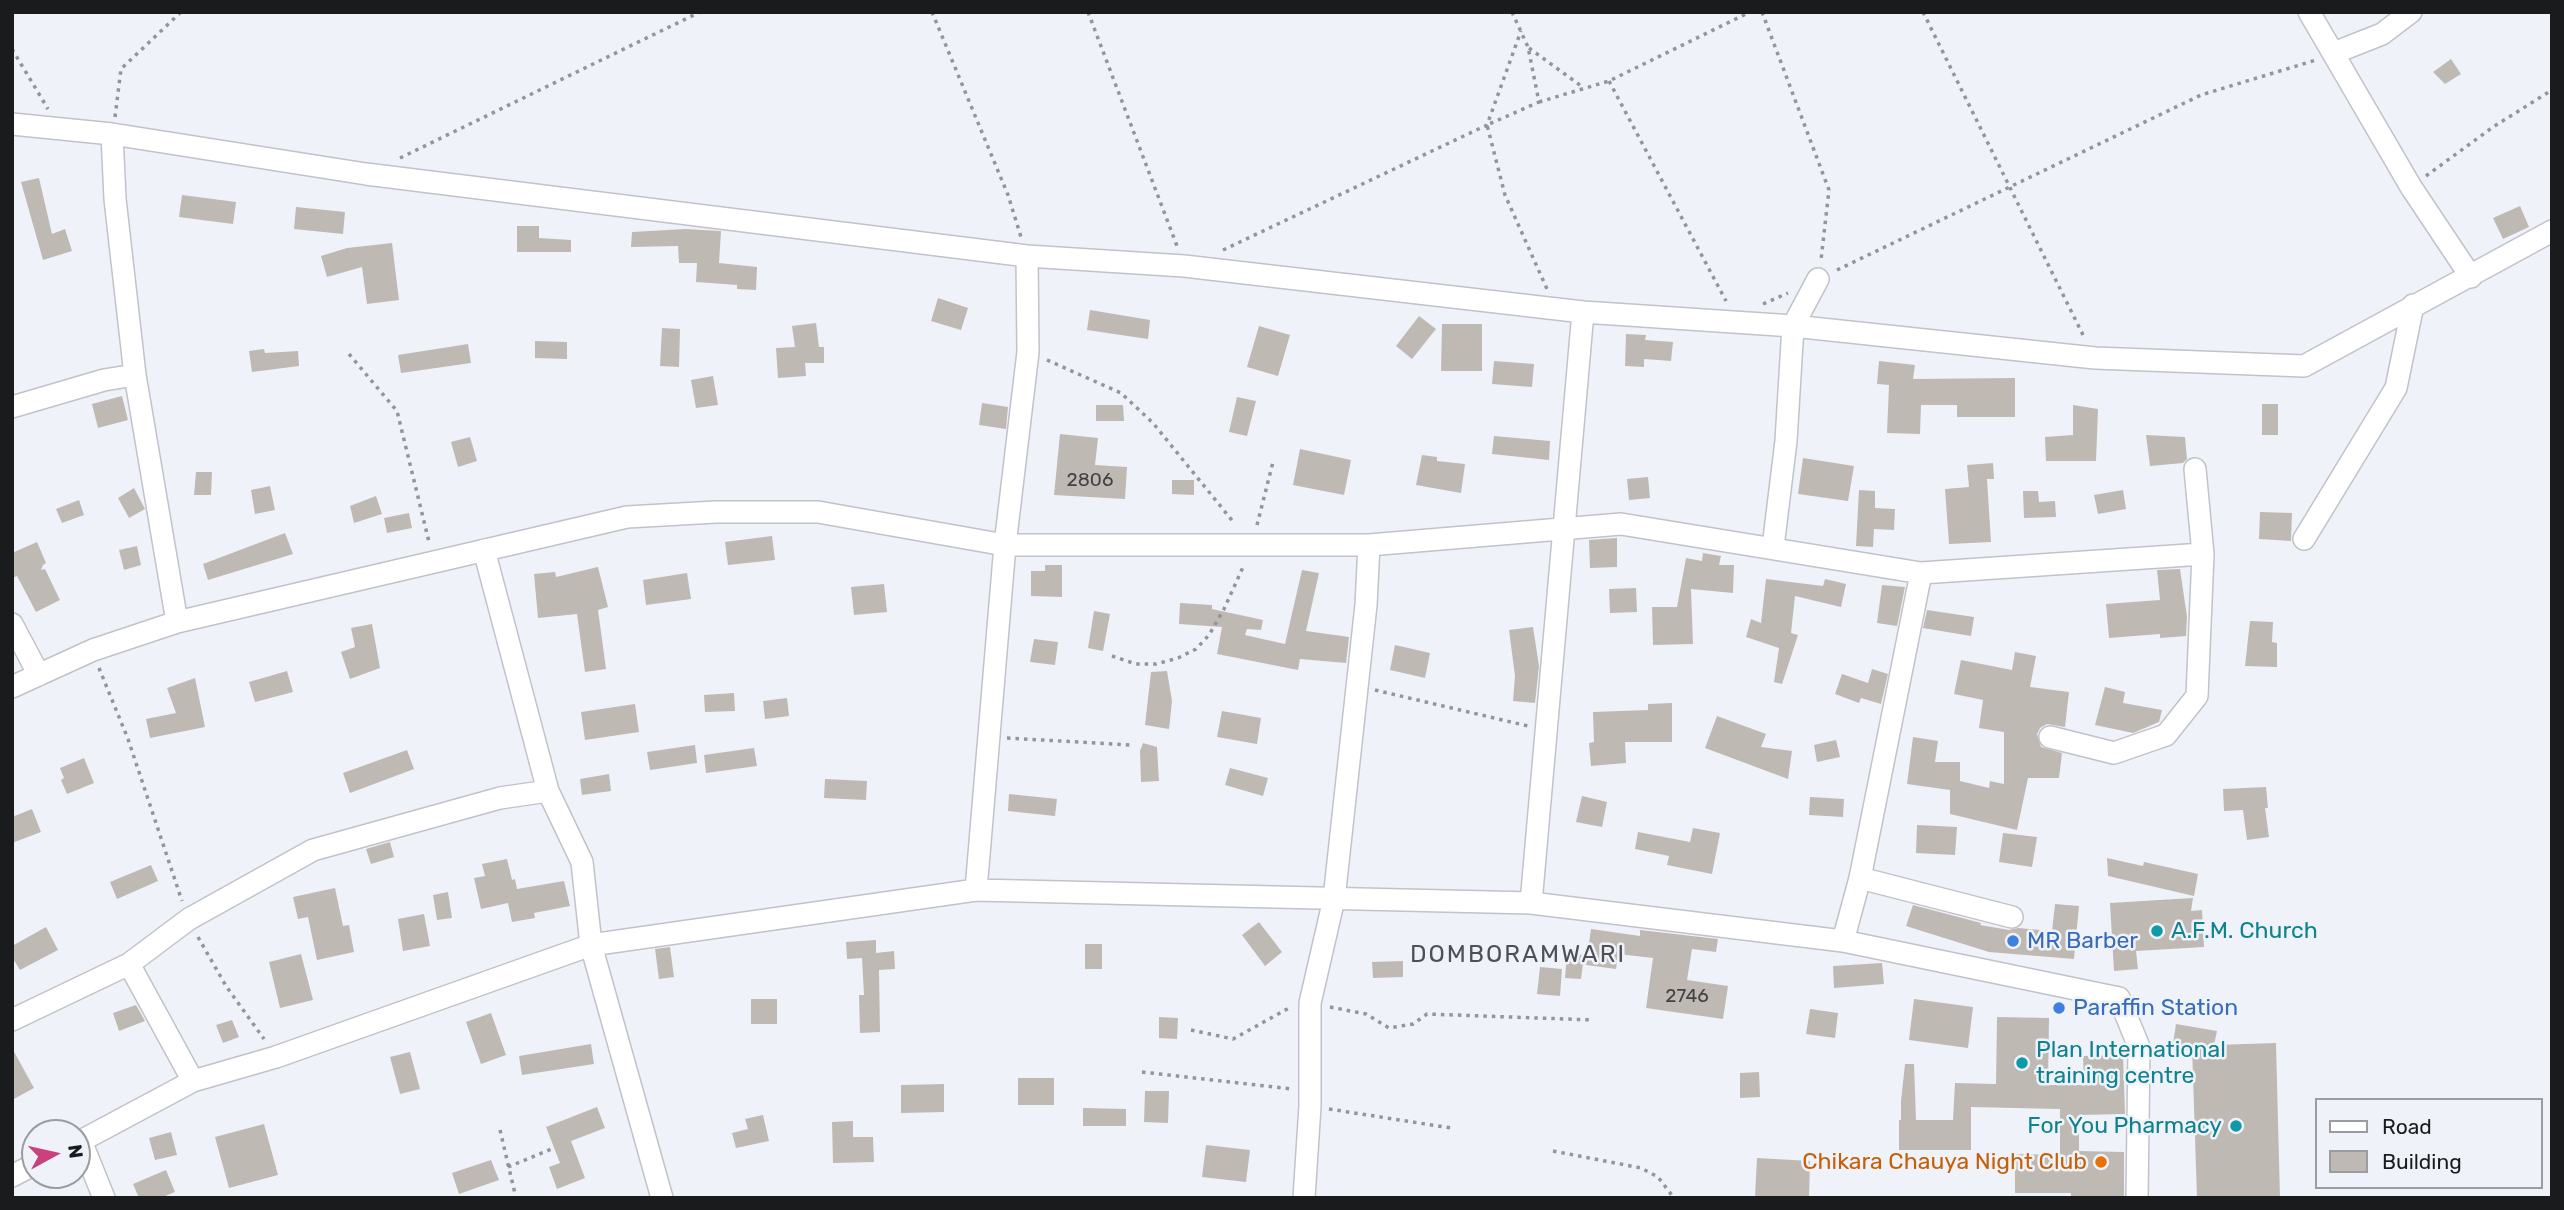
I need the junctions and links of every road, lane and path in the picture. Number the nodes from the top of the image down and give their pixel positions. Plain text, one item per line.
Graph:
1 (181, 12) edge
2 (700, 12) edge
3 (932, 12) edge
4 (1088, 12) edge
5 (1512, 12) edge
6 (1750, 12) edge
7 (1762, 12) edge
8 (1923, 12) edge
9 (2309, 12) edge
10 (2412, 12) edge
11 (1521, 31) junction
12 (1528, 47) junction
13 (12, 49) edge
14 (2334, 53) junction
15 (1609, 81) junction
16 (1584, 88) junction
17 (2552, 90) edge
18 (1539, 103) junction
19 (12, 124) edge
20 (1487, 125) junction
21 (60, 129) junction
22 (112, 134) junction
23 (366, 174) junction
24 (2009, 187) junction
25 (2411, 187) junction
26 (2552, 231) edge
27 (1220, 251) dead end
28 (1027, 256) junction
29 (1184, 266) junction
30 (2471, 276) junction
31 (1818, 279) junction
32 (2413, 305) junction
33 (1759, 306) dead end
34 (1555, 307) junction
35 (1730, 307) dead end
36 (1583, 312) junction
37 (1793, 327) junction
38 (1028, 352) junction
39 (349, 354) dead end
40 (2095, 358) junction
41 (135, 375) junction
42 (12, 407) edge
43 (1273, 462) dead end
44 (2195, 470) dead end
45 (1565, 528) junction
46 (2304, 539) dead end
47 (1252, 544) junction
48 (1005, 545) junction
49 (1369, 545) junction
50 (1773, 547) junction
51 (484, 550) junction
52 (2203, 554) junction
53 (433, 561) junction
54 (1921, 573) junction
55 (177, 622) junction
56 (12, 624) edge
57 (93, 650) junction
58 (1112, 656) dead end
59 (39, 675) junction
60 (1356, 686) junction
61 (12, 687) edge
62 (1548, 731) junction
63 (2050, 737) dead end
64 (987, 738) junction
65 (1131, 745) dead end
66 (548, 791) junction
67 (1860, 878) junction
68 (976, 890) junction
69 (1334, 899) junction
70 (1531, 903) junction
71 (2012, 917) dead end
72 (189, 919) junction
73 (1843, 941) junction
74 (591, 945) junction
75 (129, 964) junction
76 (1310, 1003) junction
77 (12, 1020) edge
78 (1593, 1020) dead end
79 (1191, 1030) dead end
80 (276, 1057) junction
81 (1142, 1072) dead end
82 (193, 1081) junction
83 (1309, 1098) junction
84 (1451, 1128) dead end
85 (500, 1130) dead end
86 (91, 1136) edge
87 (554, 1148) dead end
88 (1553, 1152) dead end
89 (508, 1167) junction
90 (91, 1169) edge
91 (104, 1198) edge
92 (516, 1198) edge
93 (663, 1198) edge
94 (1304, 1198) edge
95 (1674, 1198) edge
96 (2137, 1198) edge

1 - 22 path
2 - 23 path
3 - 28 path
4 - 29 path
5 - 11 path
6 - 15 path
7 - 31 path
8 - 24 path
9 - 14 street
10 - 14 street
11 - 12 path
11 - 20 path
12 - 16 path
12 - 18 path
13 - 21 path
14 - 24 path
14 - 25 street
15 - 16 path
15 - 35 path
16 - 18 path
17 - 25 path
18 - 20 path
19 - 21 street
20 - 27 path
20 - 34 path
21 - 22 street
22 - 23 street
22 - 41 street
23 - 28 street
24 - 31 path
24 - 40 path
25 - 30 street
26 - 30 street
28 - 29 street
28 - 38 street
29 - 34 street
30 - 32 street
31 - 33 path
31 - 37 street
32 - 40 street
32 - 46 street
34 - 36 street
36 - 37 street
36 - 45 street
37 - 40 street
37 - 50 street
38 - 47 path
38 - 48 street
39 - 53 path
41 - 42 street
41 - 55 street
43 - 47 path
44 - 52 street
45 - 49 street
45 - 50 street
45 - 62 street
47 - 48 street
47 - 49 street
47 - 58 path
48 - 51 street
48 - 64 street
49 - 60 street
50 - 54 street
51 - 53 street
51 - 66 street
52 - 54 street
52 - 63 street
53 - 55 street
54 - 67 street
55 - 57 street
56 - 59 street
57 - 59 street
57 - 72 path
59 - 61 street
60 - 62 path
60 - 69 street
62 - 70 street
64 - 65 path
64 - 68 street
66 - 72 street
66 - 74 street
67 - 71 street
67 - 73 street
68 - 69 street
68 - 74 street
69 - 70 street
69 - 76 street
70 - 73 street
72 - 75 street
72 - 80 path
73 - 96 street
74 - 80 street
74 - 93 street
75 - 77 street
75 - 82 street
76 - 78 path
76 - 79 path
76 - 83 street
80 - 82 street
81 - 83 path
82 - 86 street
83 - 84 path
83 - 94 street
85 - 89 path
87 - 89 path
88 - 95 path
89 - 92 path
90 - 91 street

